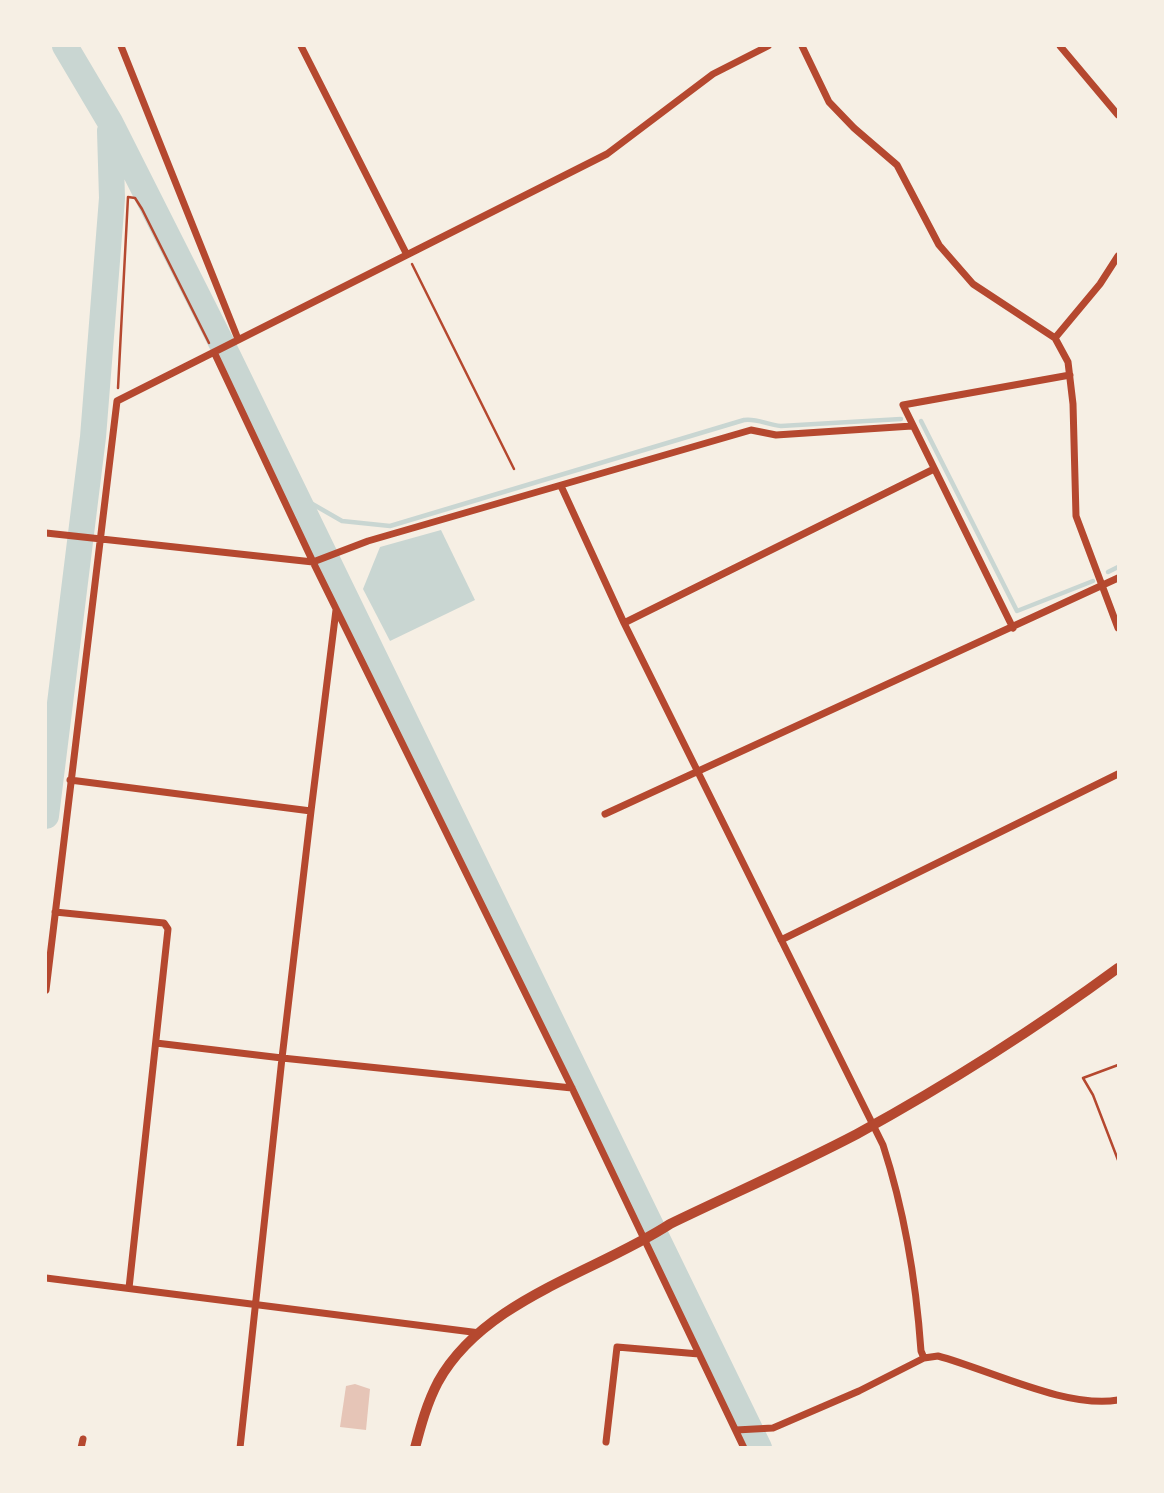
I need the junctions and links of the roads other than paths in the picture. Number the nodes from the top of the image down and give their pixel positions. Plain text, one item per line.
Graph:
1 (121, 46) edge
2 (301, 46) edge
3 (768, 46) edge
4 (802, 46) edge
5 (1060, 46) edge
6 (1118, 115) edge
7 (407, 255) junction
8 (1118, 256) edge
9 (1055, 338) junction
10 (235, 340) junction
11 (215, 351) junction
12 (1070, 374) junction
13 (912, 426) junction
14 (934, 469) junction
15 (561, 486) junction
16 (46, 533) edge
17 (97, 539) junction
18 (316, 561) junction
19 (1118, 578) edge
20 (1104, 585) junction
21 (336, 607) junction
22 (624, 623) junction
23 (1013, 628) junction
24 (1118, 628) edge
25 (697, 772) junction
26 (1118, 774) edge
27 (69, 780) junction
28 (312, 811) junction
29 (605, 814) dead end
30 (55, 912) junction
31 (781, 940) junction
32 (1118, 968) edge
33 (46, 990) edge
34 (156, 1043) junction
35 (282, 1058) junction
36 (572, 1088) junction
37 (873, 1125) junction
38 (645, 1240) junction
39 (46, 1278) edge
40 (129, 1288) junction
41 (256, 1303) junction
42 (480, 1334) junction
43 (699, 1354) junction
44 (924, 1357) junction
45 (1118, 1401) edge
46 (737, 1430) junction
47 (606, 1442) dead end
48 (240, 1447) edge
49 (415, 1447) edge
50 (744, 1447) edge

1 - 10 street
2 - 7 street
3 - 7 street
4 - 9 street
5 - 6 street
7 - 10 street
8 - 9 street
9 - 12 street
10 - 11 street
11 - 17 street
11 - 18 street
12 - 13 street
12 - 20 street
13 - 14 street
13 - 15 street
14 - 22 street
14 - 23 street
15 - 18 street
15 - 22 street
16 - 17 street
17 - 18 street
17 - 27 street
18 - 21 street
19 - 20 street
20 - 23 street
20 - 24 street
21 - 28 street
21 - 36 street
22 - 25 street
23 - 25 street
25 - 29 street
25 - 31 street
26 - 31 street
27 - 28 street
27 - 30 street
28 - 35 street
30 - 33 street
30 - 34 street
31 - 37 street
32 - 37 main road
34 - 35 street
34 - 40 street
35 - 36 street
35 - 41 street
36 - 38 street
37 - 38 main road
37 - 44 street
38 - 42 main road
38 - 43 street
39 - 40 street
40 - 41 street
41 - 42 street
41 - 48 street
42 - 49 main road
43 - 46 street
43 - 47 street
44 - 45 street
44 - 46 street
46 - 50 street

